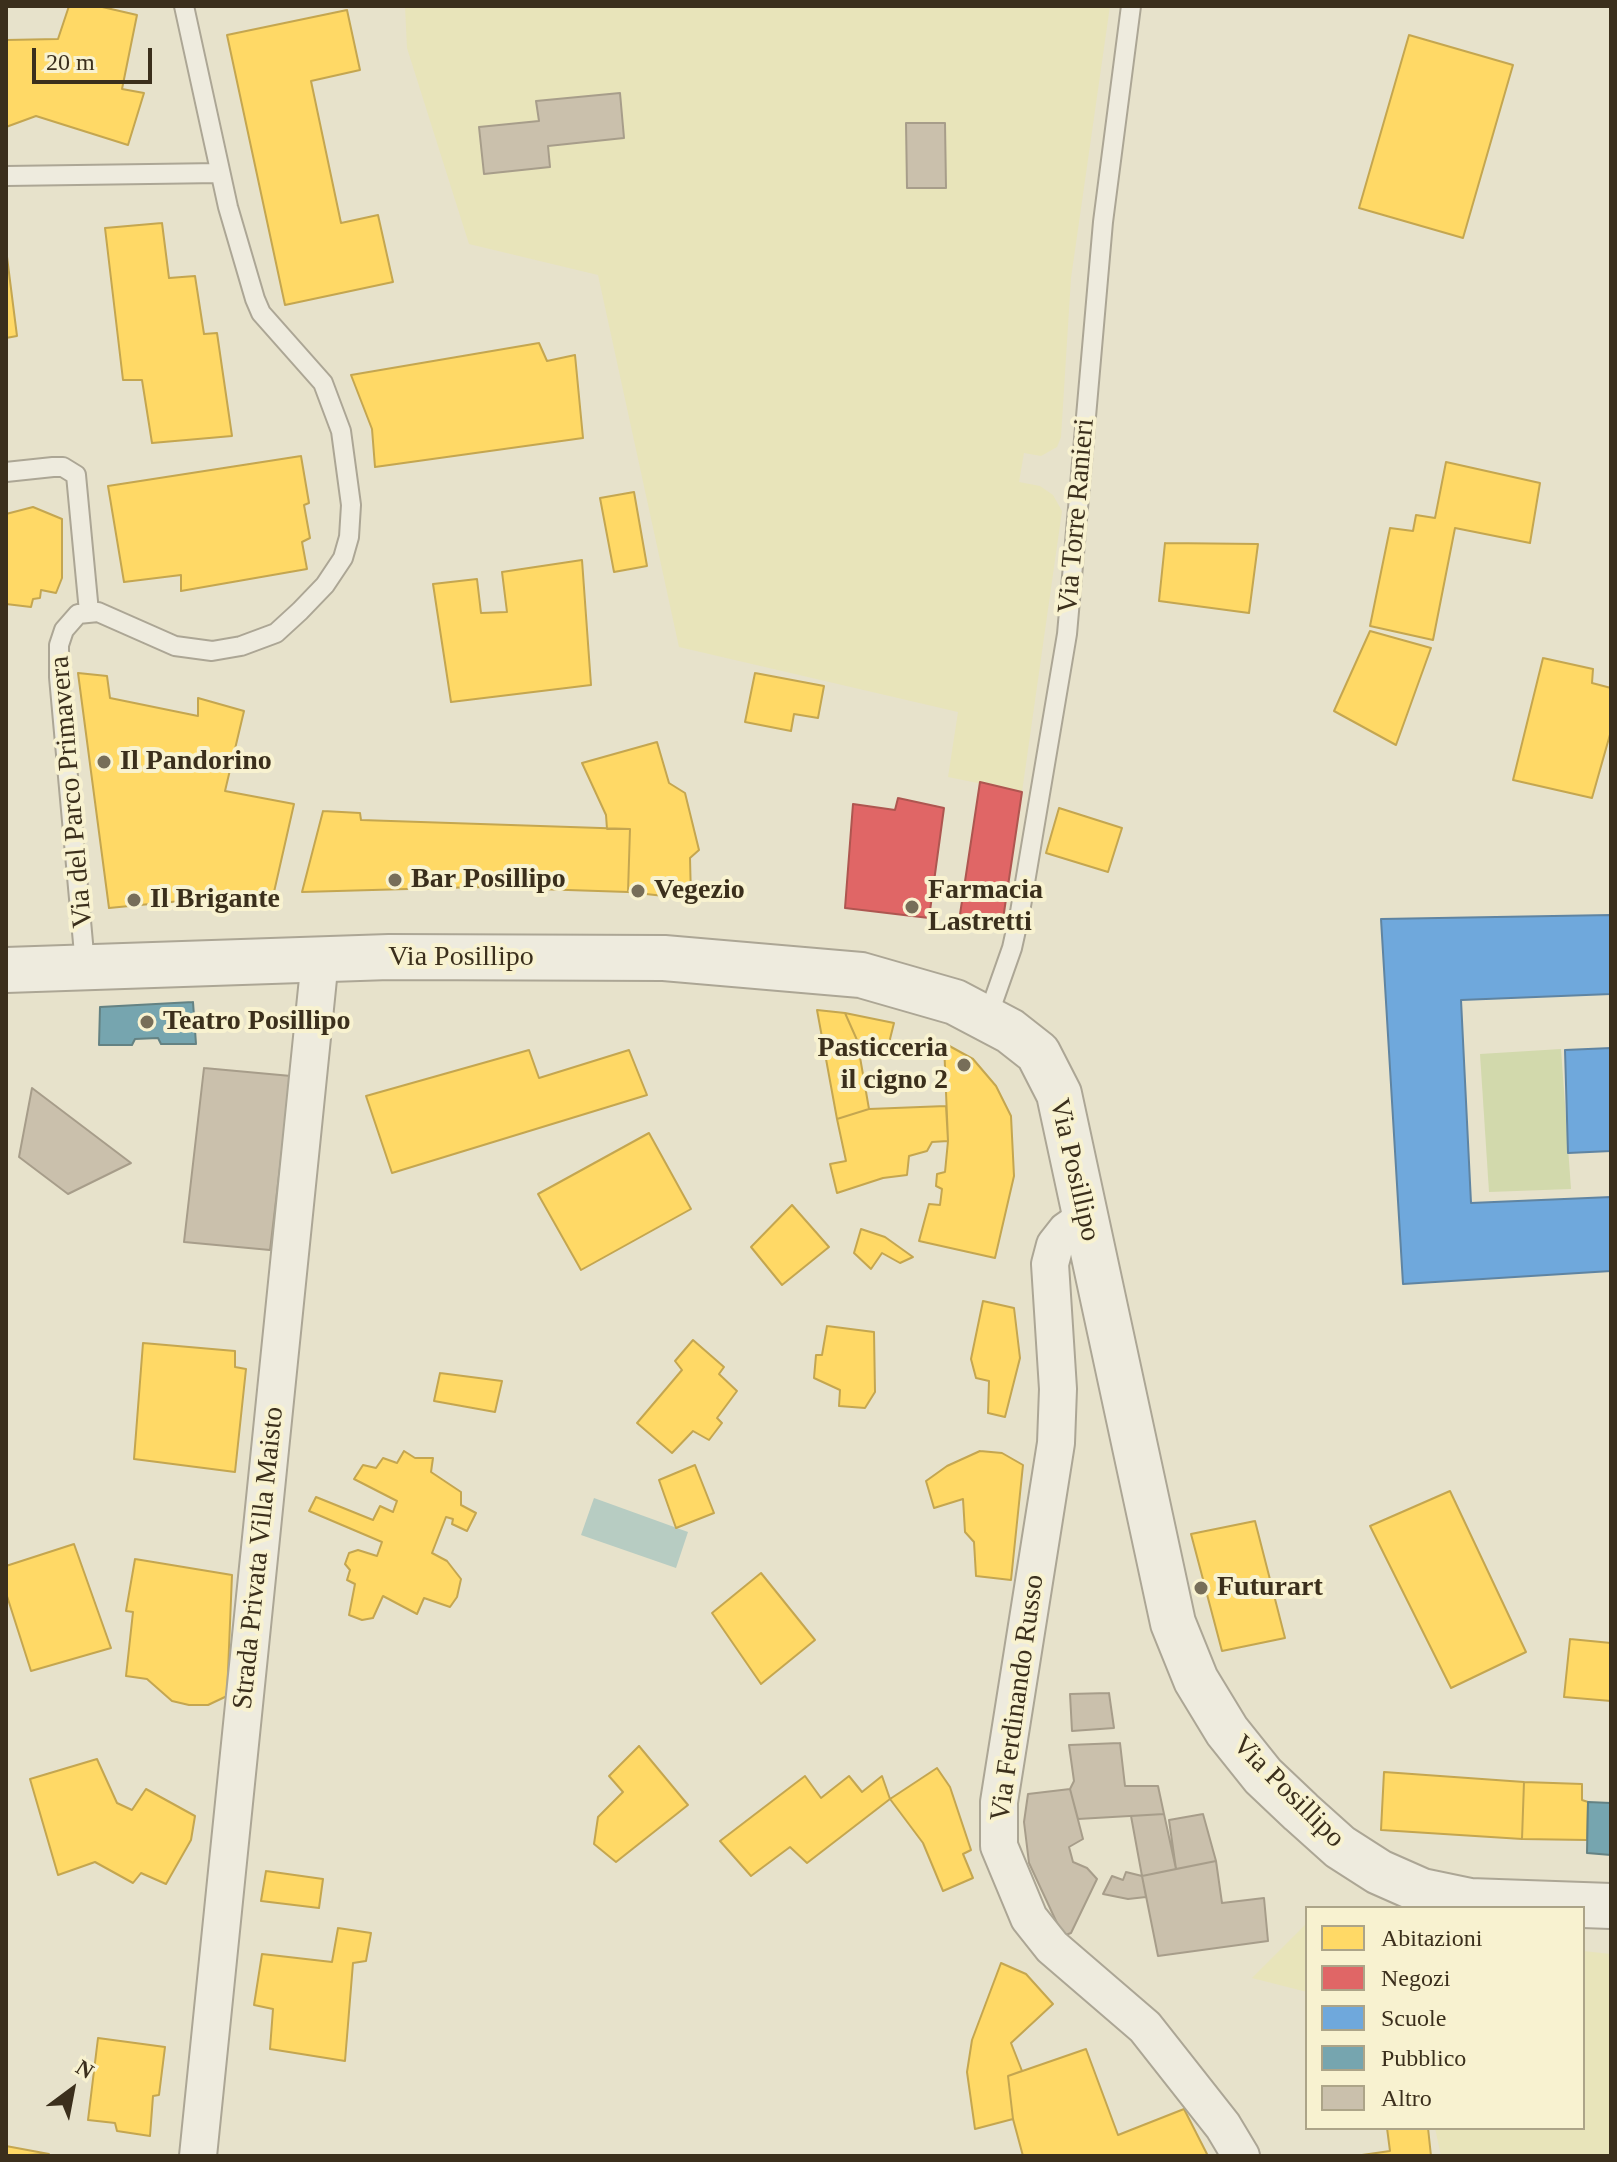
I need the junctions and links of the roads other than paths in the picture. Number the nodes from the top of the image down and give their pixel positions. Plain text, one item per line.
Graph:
1 (184, 6) edge
2 (1131, 6) edge
3 (220, 173) junction
4 (6, 176) edge
5 (6, 472) edge
6 (89, 612) junction
7 (320, 959) junction
8 (85, 965) junction
9 (6, 970) edge
10 (987, 1019) junction
11 (1086, 1217) junction
12 (1611, 1906) edge
13 (198, 2156) edge
14 (1241, 2156) edge

1 - 3 lane
2 - 10 lane, Via Torre Ranieri
3 - 4 lane
3 - 6 lane
5 - 6 lane
6 - 8 lane, Via del Parco Primavera
7 - 8 street, Via Posillipo
7 - 10 street, Via Posillipo
7 - 13 street, Strada Privata Villa Maisto
8 - 9 street, Via Posillipo
10 - 11 street, Via Posillipo
11 - 12 street, Via Posillipo
11 - 14 street, Via Ferdinando Russo

